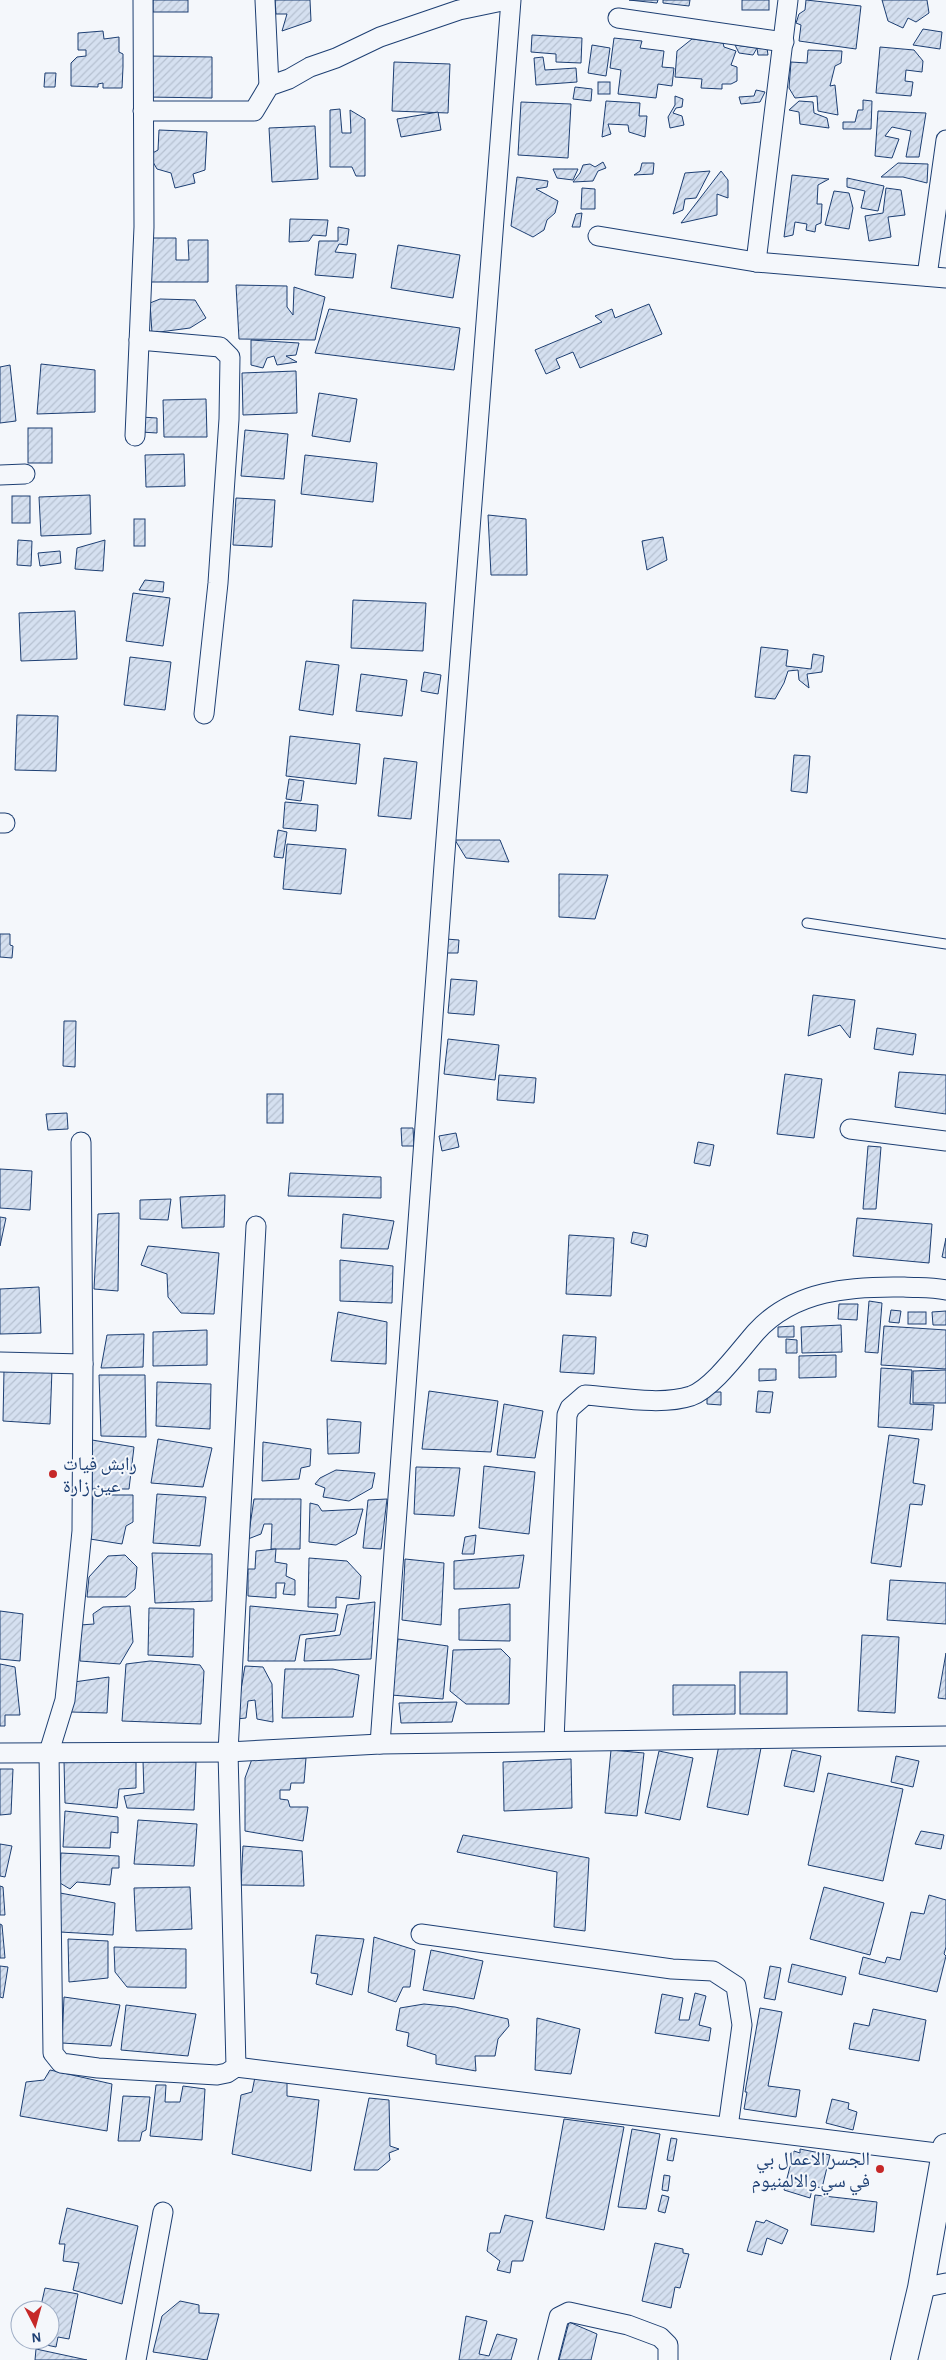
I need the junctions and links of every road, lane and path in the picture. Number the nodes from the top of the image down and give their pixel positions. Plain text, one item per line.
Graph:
1 (142, 0) edge
2 (265, 0) edge
3 (507, 0) edge
4 (511, 0) edge
5 (788, 0) edge
6 (618, 18) dead end
7 (784, 42) junction
8 (269, 86) junction
9 (143, 111) junction
10 (946, 140) edge
11 (598, 236) dead end
12 (756, 262) junction
13 (927, 276) junction
14 (946, 278) edge
15 (139, 340) junction
16 (135, 436) dead end
17 (25, 474) dead end
18 (0, 475) edge
19 (204, 714) dead end
20 (806, 923) dead end
21 (946, 944) edge
22 (850, 1129) dead end
23 (946, 1141) edge
24 (81, 1142) dead end
25 (256, 1226) dead end
26 (946, 1290) edge
27 (0, 1362) edge
28 (83, 1364) junction
29 (946, 1736) edge
30 (554, 1742) junction
31 (380, 1744) junction
32 (49, 1752) junction
33 (228, 1752) junction
34 (0, 1753) edge
35 (421, 1934) dead end
36 (236, 2067) junction
37 (728, 2128) junction
38 (945, 2150) edge
39 (163, 2212) dead end
40 (934, 2286) edge
41 (136, 2360) edge
42 (548, 2360) edge
43 (668, 2360) edge
44 (904, 2360) edge

1 - 9 street
2 - 8 street
3 - 8 street
4 - 31 street
5 - 7 street
6 - 7 street
7 - 12 street
8 - 9 street
9 - 15 street
10 - 13 street
11 - 12 street
12 - 13 street
13 - 14 street
15 - 16 street
15 - 19 street
17 - 18 street
20 - 21 lane
22 - 23 street
24 - 28 street
25 - 33 street
26 - 30 street
27 - 28 street
28 - 32 street
29 - 30 street
30 - 31 street
31 - 33 street
32 - 33 street
32 - 34 street
32 - 36 street
33 - 36 street
35 - 37 street
36 - 37 street
37 - 38 street
38 - 40 street
39 - 41 street
40 - 44 street
42 - 43 street

